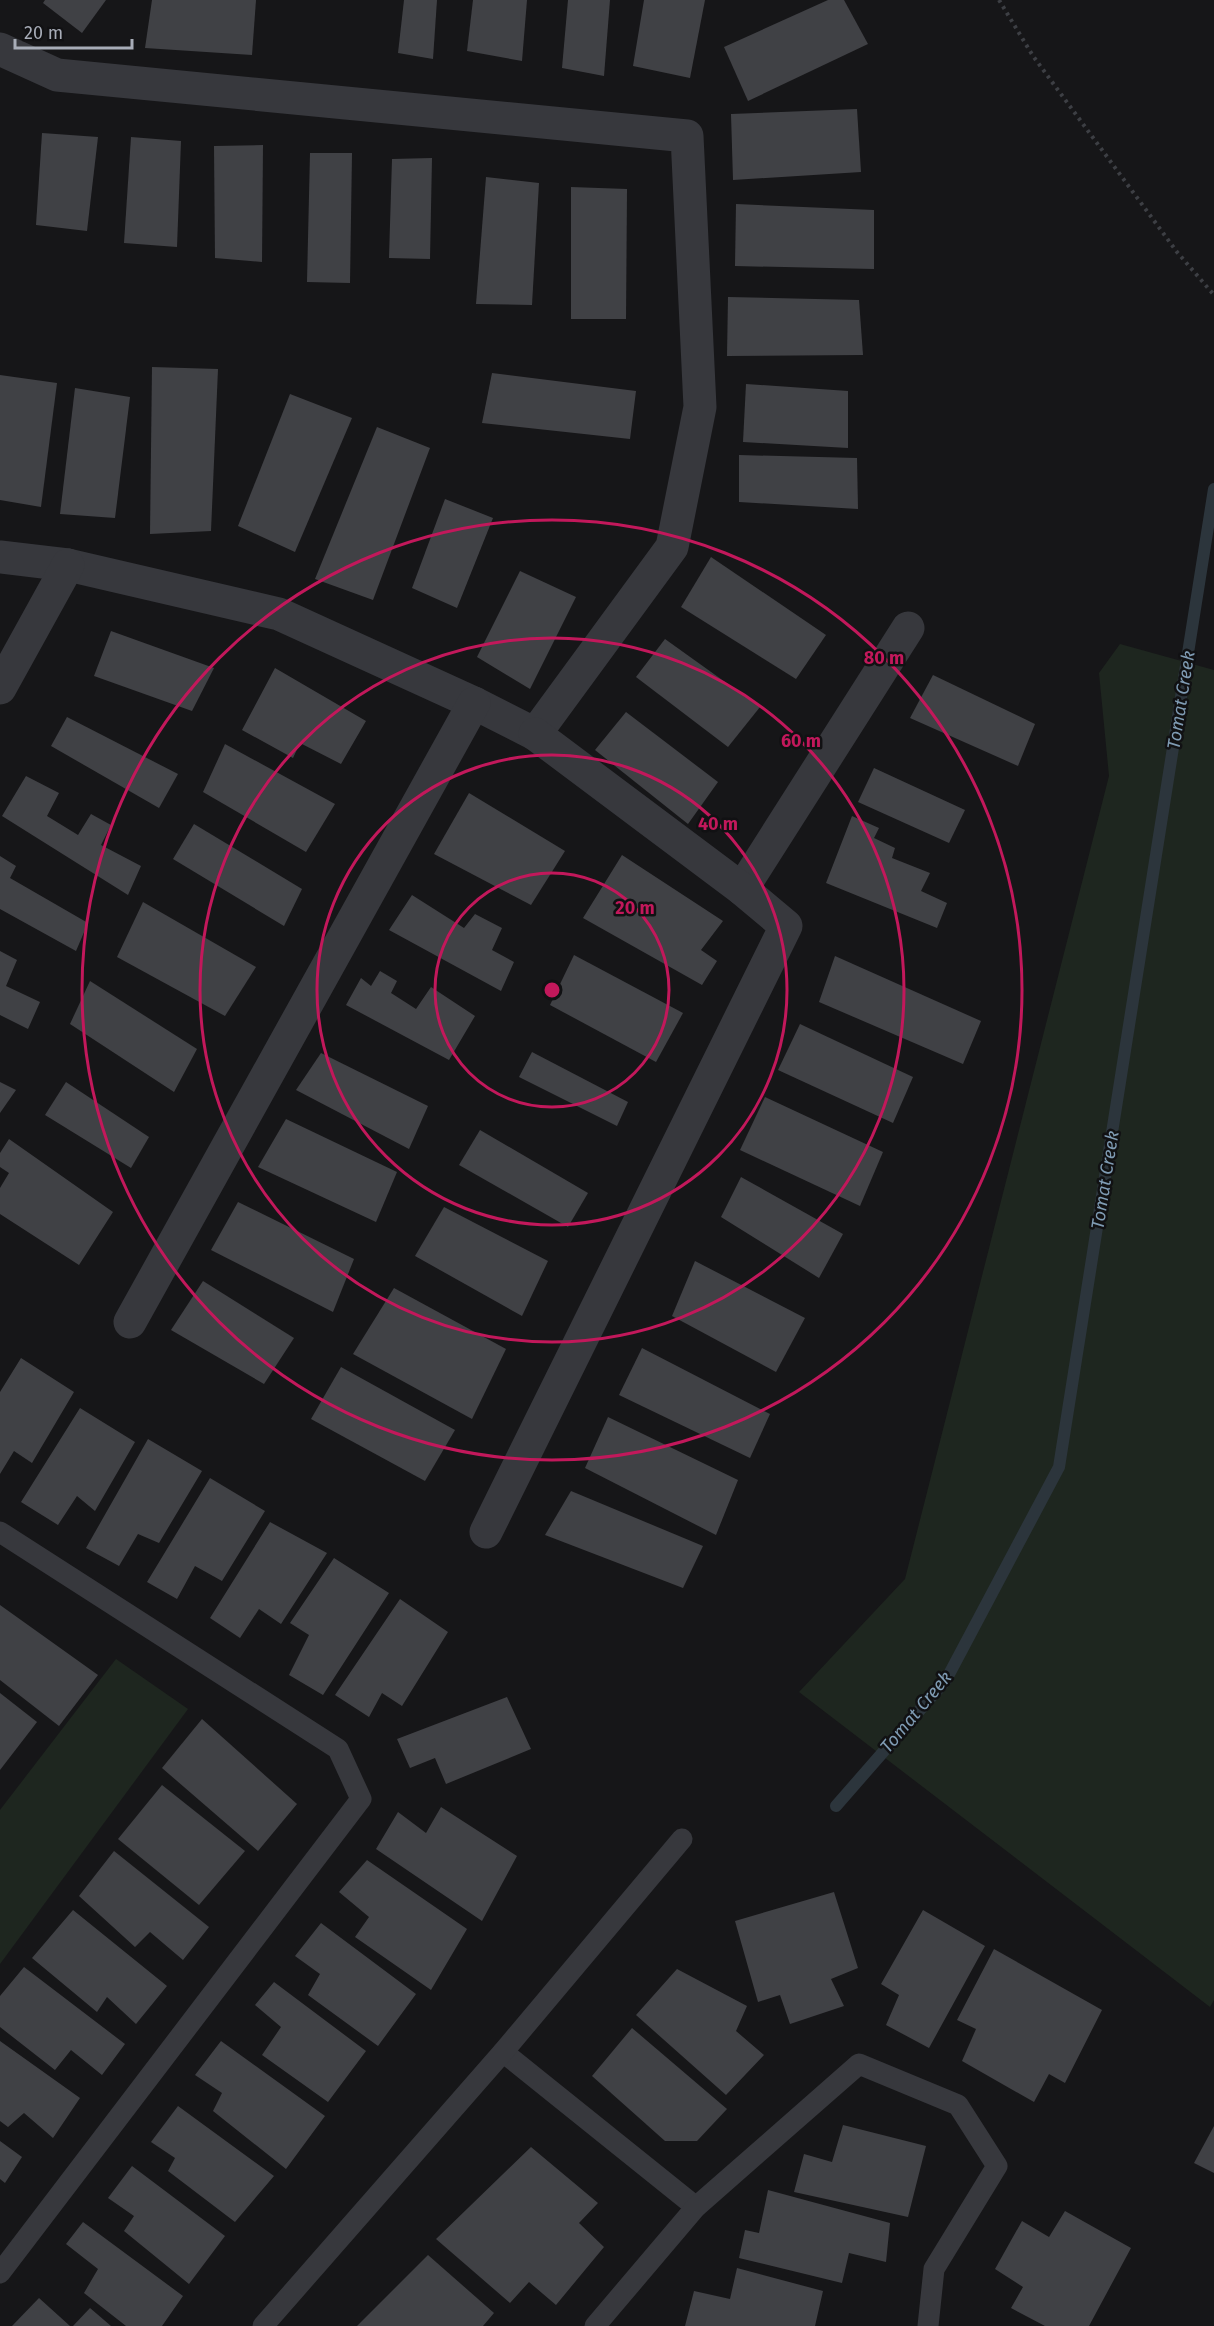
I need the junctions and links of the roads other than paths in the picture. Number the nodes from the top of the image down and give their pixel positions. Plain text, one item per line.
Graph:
1 (0, 49) edge
2 (0, 556) edge
3 (68, 565) junction
4 (908, 628) dead end
5 (0, 688) edge
6 (474, 703) junction
7 (535, 734) junction
8 (742, 889) junction
9 (130, 1322) dead end
10 (486, 1532) dead end
11 (1, 1535) edge
12 (682, 1839) dead end
13 (503, 2052) junction
14 (696, 2207) junction
15 (0, 2273) edge
16 (263, 2326) edge
17 (595, 2326) edge
18 (928, 2326) edge

1 - 7 street
2 - 3 street
3 - 5 street
3 - 6 street
4 - 8 street
6 - 7 street
6 - 9 street
7 - 8 street
8 - 10 street
11 - 15 lane
12 - 13 lane
13 - 14 lane
13 - 16 lane
14 - 17 lane
14 - 18 lane

